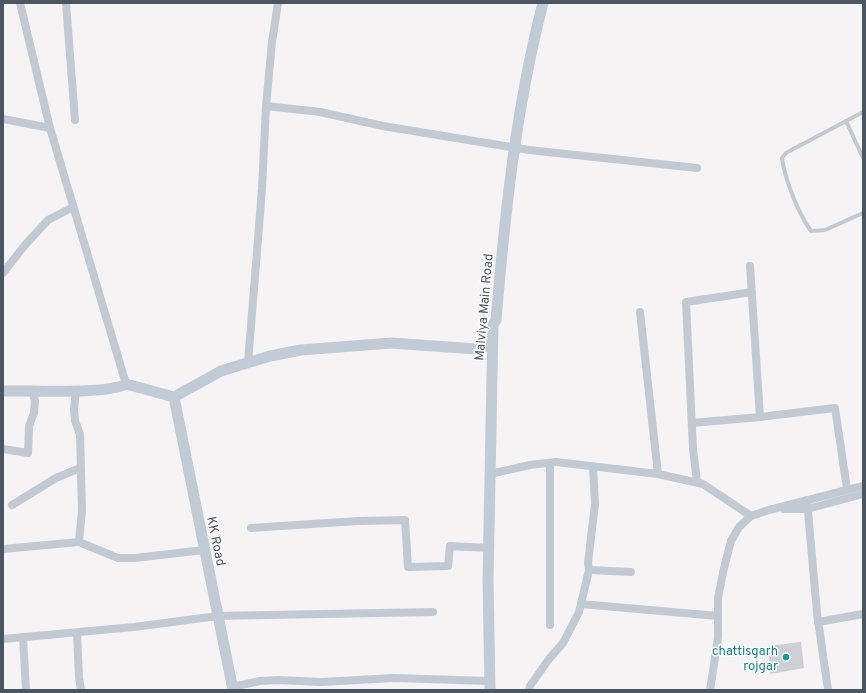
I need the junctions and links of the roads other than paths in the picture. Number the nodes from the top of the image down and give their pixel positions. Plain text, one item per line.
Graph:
1 (20, 3) edge
2 (66, 3) edge
3 (278, 3) edge
4 (543, 3) edge
5 (536, 11) edge
6 (266, 106) junction
7 (863, 112) edge
8 (3, 119) edge
9 (75, 120) dead end
10 (846, 121) junction
11 (50, 128) junction
12 (511, 146) junction
13 (863, 158) edge
14 (697, 168) dead end
15 (73, 207) junction
16 (863, 213) edge
17 (750, 266) dead end
18 (3, 273) edge
19 (752, 292) junction
20 (640, 312) dead end
21 (492, 344) junction
22 (248, 363) junction
23 (126, 384) junction
24 (32, 390) junction
25 (76, 390) junction
26 (3, 391) edge
27 (174, 397) junction
28 (760, 418) junction
29 (692, 423) junction
30 (3, 449) edge
31 (550, 463) junction
32 (593, 466) junction
33 (80, 468) junction
34 (490, 474) junction
35 (658, 474) junction
36 (697, 482) junction
37 (863, 486) edge
38 (847, 489) junction
39 (863, 494) edge
40 (807, 500) junction
41 (12, 505) dead end
42 (807, 509) junction
43 (769, 510) junction
44 (751, 516) junction
45 (251, 528) dead end
46 (79, 542) junction
47 (489, 548) junction
48 (3, 549) edge
49 (204, 550) junction
50 (589, 570) junction
51 (631, 572) dead end
52 (581, 604) junction
53 (433, 612) dead end
54 (863, 614) edge
55 (218, 616) junction
56 (718, 616) junction
57 (818, 622) junction
58 (550, 625) dead end
59 (77, 633) junction
60 (22, 637) junction
61 (3, 639) edge
62 (490, 686) edge
63 (233, 688) edge
64 (26, 690) edge
65 (81, 690) edge
66 (529, 690) edge
67 (710, 690) edge
68 (828, 690) edge

1 - 11 street
2 - 9 street
3 - 6 street
4 - 5 street
5 - 12 street, Malviya Main Road
6 - 12 street
6 - 22 street
7 - 10 lane
8 - 11 street
10 - 13 lane
10 - 16 lane
11 - 15 street
12 - 14 street
12 - 21 street, Malviya Main Road
15 - 18 street
15 - 23 street
17 - 19 street
19 - 28 street
19 - 29 street
20 - 35 street
21 - 22 street
21 - 34 street, Malviya Main Road
22 - 27 street
23 - 25 street
23 - 27 street
24 - 25 street
24 - 26 street
24 - 30 street
25 - 33 street
27 - 49 street, KK Road
28 - 29 street
28 - 38 street
29 - 36 street
31 - 32 street
31 - 34 street
31 - 58 street
32 - 35 street
32 - 50 street
33 - 41 street
33 - 46 street
34 - 47 street, Malviya Main Road
35 - 36 street
36 - 44 street
37 - 38 street
38 - 40 street
39 - 42 street
40 - 42 street
40 - 43 street
42 - 43 street
42 - 57 street
43 - 44 street
44 - 56 street
45 - 47 street
46 - 48 street
46 - 49 street
47 - 62 street, Malviya Main Road
49 - 55 street, KK Road
50 - 51 street
50 - 52 street
52 - 56 street
52 - 66 street
53 - 55 street
54 - 57 street
55 - 59 street
55 - 63 street, KK Road
56 - 67 street
57 - 68 street
59 - 60 street
59 - 65 street
60 - 61 street
60 - 64 street
62 - 63 street

